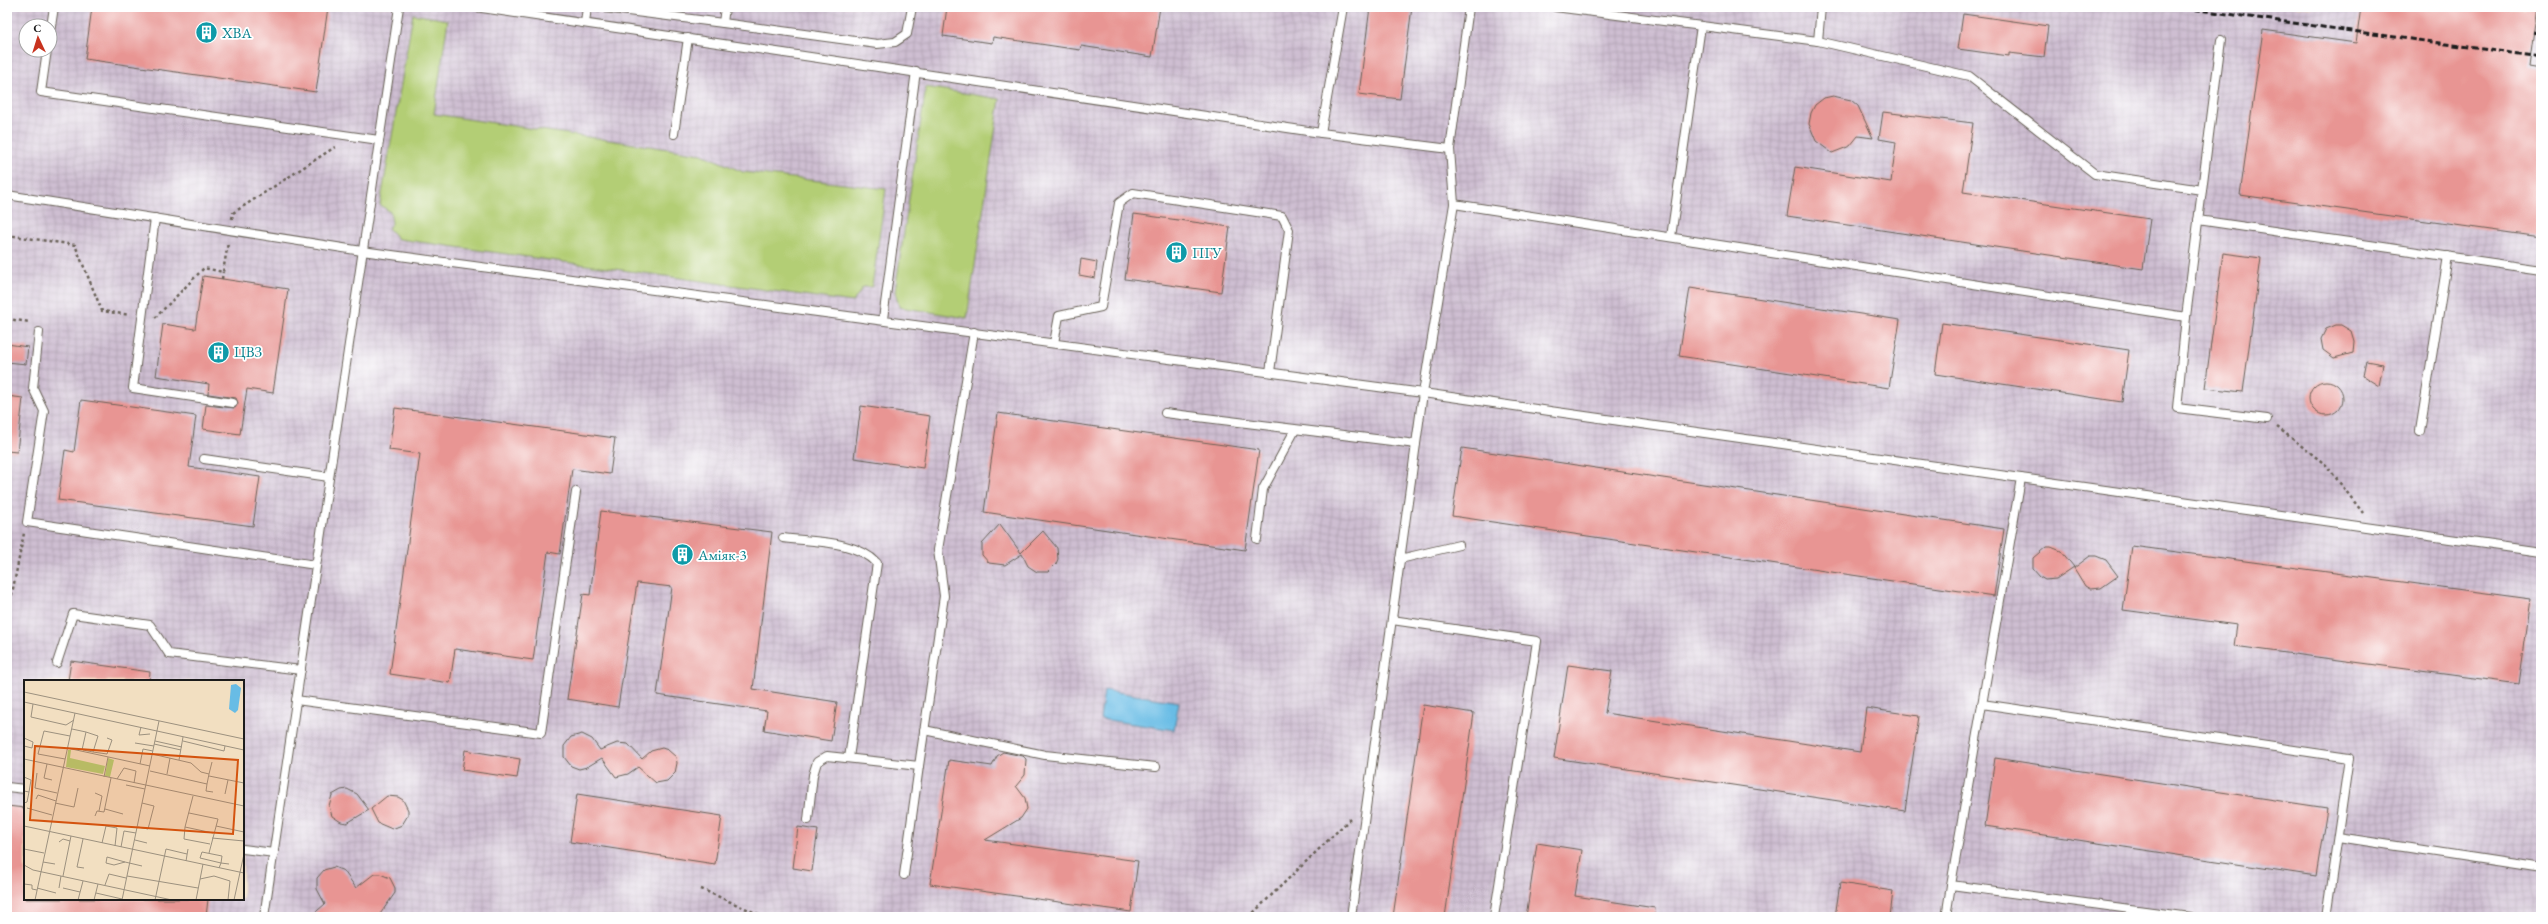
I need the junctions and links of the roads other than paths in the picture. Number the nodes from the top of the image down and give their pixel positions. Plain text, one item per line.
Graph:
1 (54, 7) edge
2 (399, 7) edge
3 (475, 7) edge
4 (587, 7) edge
5 (596, 7) edge
6 (725, 7) edge
7 (912, 7) edge
8 (1342, 7) edge
9 (1469, 7) edge
10 (1555, 7) edge
11 (1821, 7) edge
12 (52, 18) edge
13 (585, 23) junction
14 (723, 23) junction
15 (1701, 26) junction
16 (688, 38) junction
17 (2221, 40) dead end
18 (1818, 41) junction
19 (46, 58) edge
20 (916, 71) junction
21 (1322, 133) junction
22 (674, 134) dead end
23 (379, 140) junction
24 (1450, 149) junction
25 (2202, 190) junction
26 (7, 195) edge
27 (1454, 204) junction
28 (155, 218) junction
29 (2198, 220) junction
30 (1671, 237) junction
31 (362, 251) junction
32 (2448, 256) junction
33 (2541, 270) edge
34 (2186, 318) junction
35 (883, 319) junction
36 (40, 332) road end
37 (974, 332) junction
38 (1054, 343) junction
39 (1270, 372) junction
40 (1423, 393) junction
41 (232, 403) dead end
42 (1165, 413) dead end
43 (2267, 420) road end
44 (1295, 430) junction
45 (2420, 431) dead end
46 (1416, 444) junction
47 (204, 459) dead end
48 (329, 477) junction
49 (2020, 478) junction
50 (576, 492) dead end
51 (783, 538) dead end
52 (1257, 539) dead end
53 (1459, 545) dead end
54 (2541, 552) edge
55 (1400, 559) junction
56 (316, 565) junction
57 (1392, 620) junction
58 (57, 663) dead end
59 (301, 670) junction
60 (296, 700) junction
61 (1982, 704) junction
62 (924, 730) junction
63 (849, 758) junction
64 (919, 766) junction
65 (1156, 768) dead end
66 (7, 787) edge
67 (24, 790) edge
68 (808, 820) dead end
69 (2338, 837) junction
70 (244, 849) edge
71 (274, 853) junction
72 (2541, 868) edge
73 (904, 875) dead end
74 (1951, 885) junction
75 (264, 917) edge
76 (1351, 917) edge
77 (1494, 917) edge
78 (1946, 917) edge
79 (2190, 917) edge
80 (2326, 917) edge

1 - 12 lane
2 - 23 lane
3 - 13 lane
4 - 13 lane
5 - 14 lane
6 - 14 lane
7 - 14 lane
8 - 21 lane
9 - 24 lane
10 - 15 lane
11 - 18 lane
13 - 16 lane
15 - 18 lane
15 - 30 lane
16 - 20 lane
16 - 22 lane
17 - 25 lane
18 - 25 lane
19 - 23 lane
20 - 21 lane
20 - 35 lane
21 - 24 lane
23 - 31 lane
24 - 27 lane
25 - 29 lane
26 - 28 lane
27 - 30 lane
27 - 40 lane
28 - 31 lane
28 - 41 lane
29 - 32 lane
29 - 34 lane
30 - 34 lane
31 - 35 lane
31 - 48 lane
32 - 33 lane
32 - 45 lane
34 - 43 lane
35 - 37 lane
36 - 56 lane
37 - 38 lane
37 - 62 lane
38 - 39 lane
38 - 39 lane
39 - 40 lane
40 - 46 lane
40 - 49 lane
42 - 44 lane
44 - 46 lane
44 - 52 lane
46 - 55 lane
47 - 48 lane
48 - 56 lane
49 - 54 lane
49 - 61 lane
50 - 60 lane
51 - 63 lane
53 - 55 lane
55 - 57 lane
56 - 59 lane
57 - 76 lane
57 - 77 lane
58 - 59 lane
59 - 60 lane
60 - 71 lane
61 - 69 lane
61 - 74 lane
62 - 64 lane
62 - 65 lane
63 - 64 lane
63 - 68 lane
64 - 73 lane
66 - 67 lane
69 - 72 lane
69 - 80 lane
70 - 71 lane
71 - 75 lane
74 - 78 lane
74 - 79 lane

